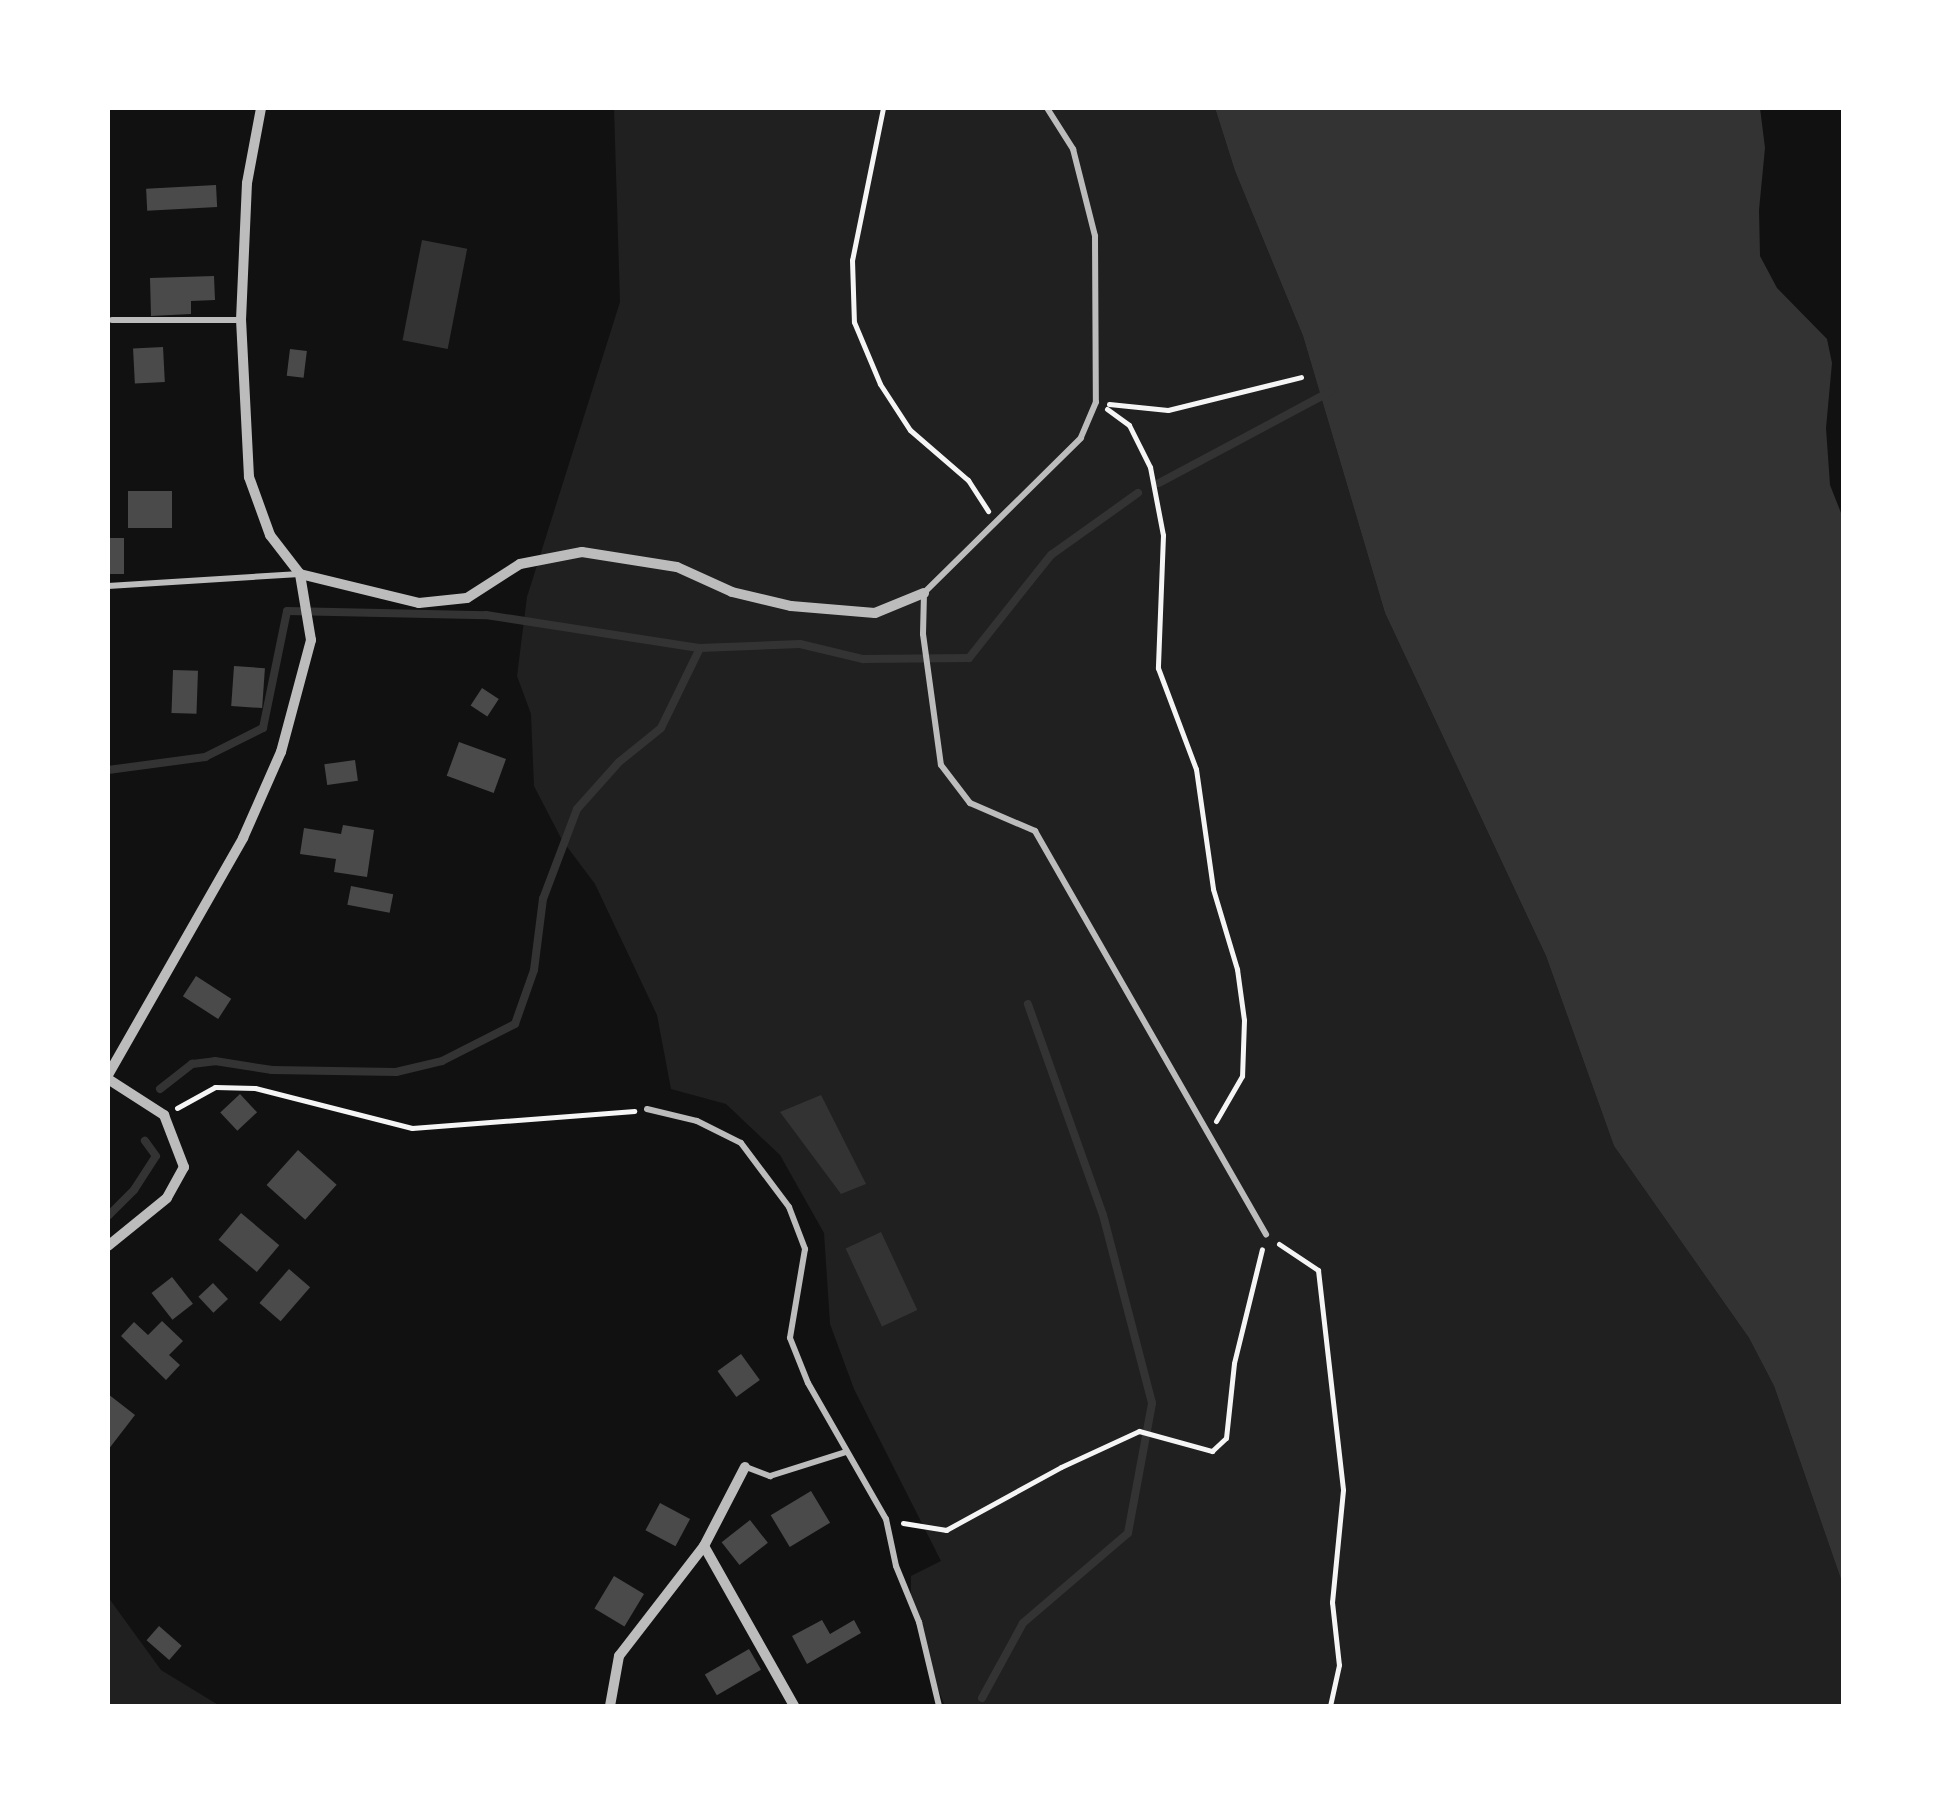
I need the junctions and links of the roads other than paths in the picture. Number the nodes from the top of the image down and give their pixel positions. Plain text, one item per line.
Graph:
1 (260, 108) edge
2 (1047, 108) edge
3 (112, 320) dead end
4 (242, 320) junction
5 (300, 574) junction
6 (108, 586) edge
7 (924, 592) junction
8 (108, 1076) edge
9 (648, 1110) road end
10 (1266, 1234) road end
11 (108, 1246) edge
12 (846, 1452) junction
13 (745, 1467) joint
14 (704, 1546) junction
15 (610, 1706) edge
16 (794, 1706) edge
17 (939, 1706) edge

1 - 4 street
2 - 7 lane
3 - 4 lane
4 - 5 street
5 - 6 lane
5 - 7 street
5 - 8 street
7 - 10 lane
8 - 11 street
9 - 12 lane
12 - 13 lane
12 - 17 lane
13 - 14 street
14 - 15 street
14 - 16 street

